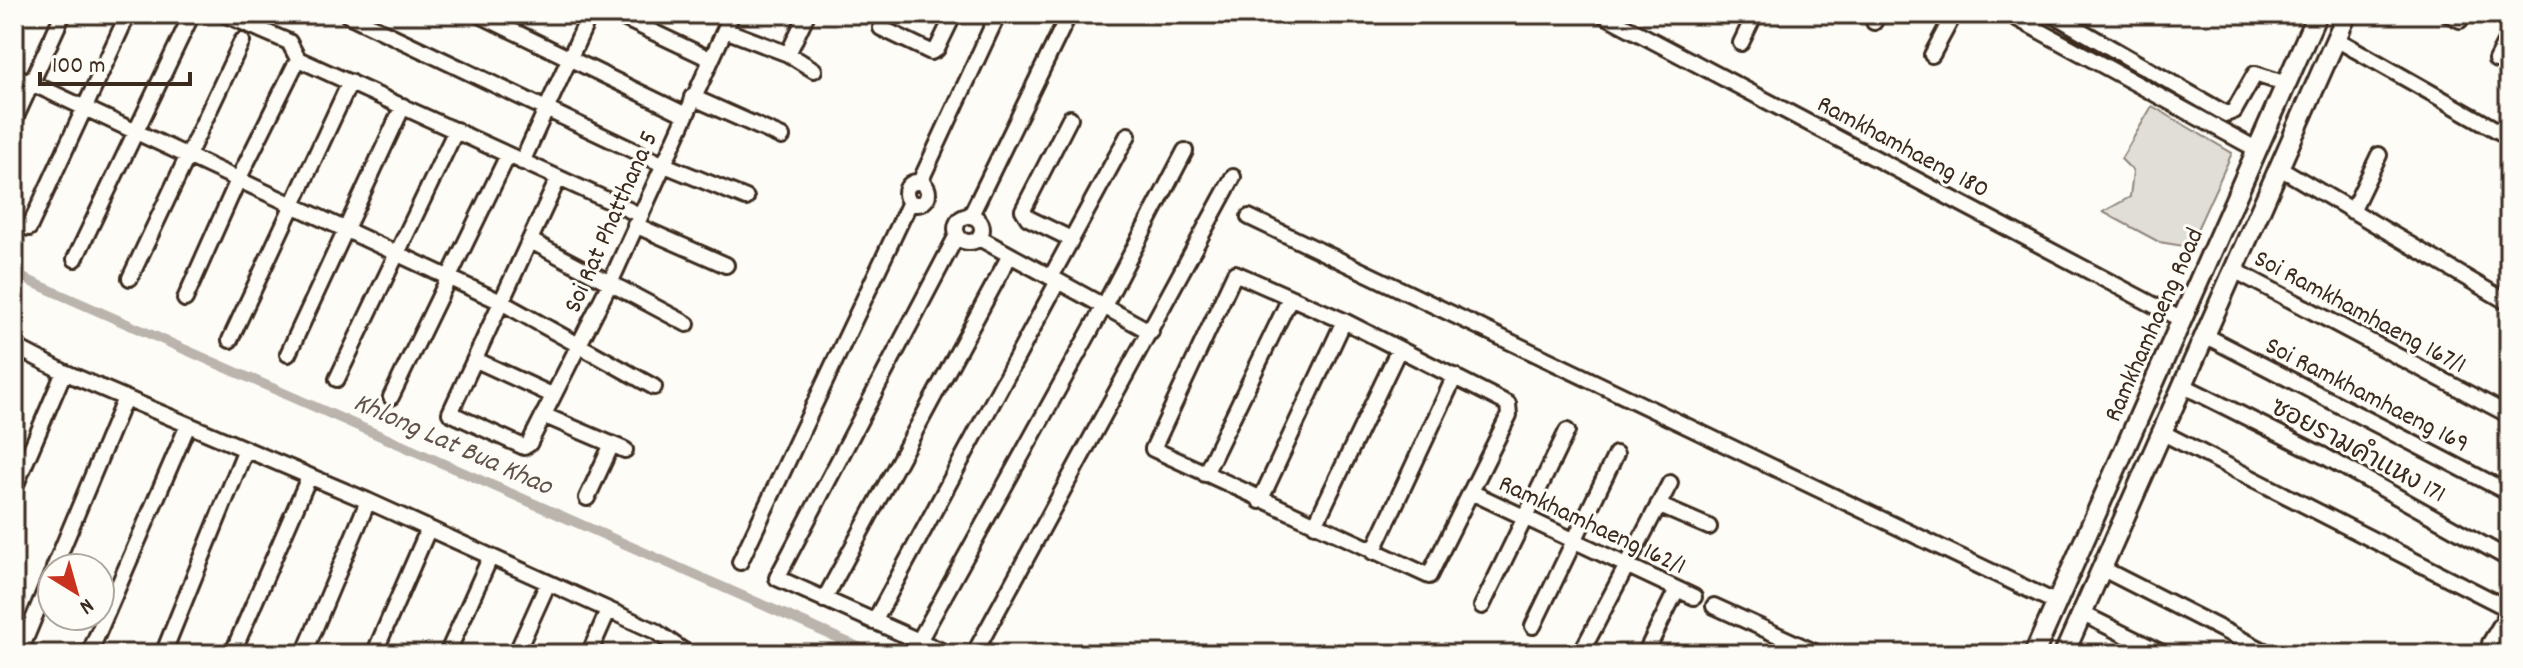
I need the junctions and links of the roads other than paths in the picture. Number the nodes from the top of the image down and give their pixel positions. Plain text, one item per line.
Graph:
1 (63, 14) edge
2 (128, 14) edge
3 (192, 14) edge
4 (224, 14) edge
5 (478, 14) edge
6 (590, 14) edge
7 (615, 14) edge
8 (732, 14) edge
9 (807, 14) edge
10 (885, 14) edge
11 (954, 14) edge
12 (998, 14) edge
13 (1069, 14) edge
14 (1602, 14) edge
15 (1755, 14) edge
16 (1954, 14) edge
17 (2009, 14) edge
18 (2052, 14) edge
19 (2317, 14) edge
20 (2347, 14) edge
21 (2448, 14) edge
22 (2465, 14) edge
23 (348, 15) edge
24 (725, 30) junction
25 (2509, 35) edge
26 (2336, 39) junction
27 (242, 41) dead end
28 (1741, 43) dead end
29 (788, 54) junction
30 (1932, 55) dead end
31 (298, 59) junction
32 (570, 59) junction
33 (710, 59) junction
34 (2496, 60) dead end
35 (2141, 67) junction
36 (814, 70) dead end
37 (14, 75) edge
38 (350, 82) junction
39 (2132, 83) junction
40 (32, 84) junction
41 (2286, 84) junction
42 (692, 97) junction
43 (403, 106) junction
44 (84, 109) junction
45 (546, 109) junction
46 (684, 114) junction
47 (1070, 118) dead end
48 (14, 121) edge
49 (456, 130) junction
50 (136, 134) junction
51 (1128, 135) dead end
52 (782, 137) dead end
53 (2509, 137) edge
54 (2256, 149) junction
55 (1185, 151) dead end
56 (508, 155) junction
57 (2379, 155) dead end
58 (188, 158) junction
59 (522, 162) junction
60 (662, 164) junction
61 (2280, 168) junction
62 (1233, 177) dead end
63 (558, 179) junction
64 (238, 180) junction
65 (746, 198) dead end
66 (292, 207) junction
67 (2352, 211) junction
68 (971, 215) junction
69 (1249, 217) dead end
70 (637, 220) junction
71 (29, 228) dead end
72 (342, 231) junction
73 (957, 235) junction
74 (979, 238) junction
75 (1071, 239) junction
76 (531, 241) junction
77 (395, 253) junction
78 (1010, 255) junction
79 (75, 259) dead end
80 (726, 265) dead end
81 (2234, 270) junction
82 (130, 278) dead end
83 (450, 279) junction
84 (1054, 279) junction
85 (611, 281) junction
86 (1290, 298) junction
87 (185, 299) dead end
88 (501, 302) junction
89 (2509, 303) edge
90 (1104, 306) junction
91 (2182, 320) junction
92 (1344, 321) junction
93 (687, 324) dead end
94 (1151, 332) junction
95 (2206, 336) junction
96 (230, 340) dead end
97 (580, 343) junction
98 (14, 346) edge
99 (1399, 349) junction
100 (288, 354) dead end
101 (476, 360) junction
102 (64, 372) junction
103 (1455, 376) junction
104 (337, 379) dead end
105 (2184, 386) junction
106 (654, 387) dead end
107 (552, 395) junction
108 (391, 397) dead end
109 (125, 398) junction
110 (543, 415) junction
111 (2509, 415) edge
112 (188, 425) junction
113 (1567, 431) dead end
114 (2163, 433) junction
115 (245, 451) junction
116 (1616, 454) dead end
117 (1205, 474) junction
118 (309, 477) junction
119 (1670, 483) dead end
120 (14, 489) edge
121 (1471, 492) junction
122 (2509, 493) edge
123 (587, 498) dead end
124 (368, 501) junction
125 (1260, 501) junction
126 (1658, 505) junction
127 (1525, 518) junction
128 (1315, 525) junction
129 (1709, 527) dead end
130 (428, 530) junction
131 (1574, 539) junction
132 (61, 552) edge
133 (1373, 552) junction
134 (490, 558) junction
135 (2509, 559) edge
136 (740, 562) dead end
137 (1626, 565) junction
138 (2103, 569) junction
139 (548, 583) junction
140 (1677, 589) junction
141 (1694, 597) dead end
142 (824, 600) junction
143 (2057, 603) junction
144 (1482, 606) dead end
145 (1714, 606) dead end
146 (608, 611) junction
147 (36, 613) edge
148 (2083, 614) junction
149 (874, 622) junction
150 (1533, 626) dead end
151 (919, 641) junction
152 (2490, 643) dead end
153 (1581, 653) edge
154 (19, 654) edge
155 (89, 654) edge
156 (163, 654) edge
157 (232, 654) edge
158 (304, 654) edge
159 (374, 654) edge
160 (447, 654) edge
161 (516, 654) edge
162 (589, 654) edge
163 (688, 654) edge
164 (948, 654) edge
165 (974, 654) edge
166 (1645, 654) edge
167 (1819, 654) edge
168 (2034, 654) edge
169 (2064, 654) edge
170 (2164, 654) edge
171 (2270, 654) edge

1 - 40 street
2 - 44 street
3 - 50 street
4 - 31 street
5 - 32 street
6 - 32 street
7 - 33 street
8 - 24 street, Soi Rat Phatthana 5
9 - 29 street
10 - 11 street
12 - 136 street
13 - 68 street
14 - 91 street, Ramkhamhaeng 180
15 - 28 street
16 - 30 street
17 - 39 street
18 - 35 street
19 - 41 main road, Ramkhamhaeng Road
20 - 26 main road, Ramkhamhaeng Road
21 - 22 street
23 - 45 street
24 - 29 street
24 - 33 street, Soi Rat Phatthana 5
25 - 34 street
26 - 53 street
26 - 61 main road, Ramkhamhaeng Road
27 - 58 street
29 - 36 street
31 - 38 street
31 - 64 street
32 - 45 street
32 - 46 street
33 - 42 street, Soi Rat Phatthana 5
35 - 39 street
35 - 41 street
37 - 40 street
38 - 43 street
38 - 66 street
39 - 54 street
40 - 44 street
40 - 48 street
41 - 54 main road, Ramkhamhaeng Road
42 - 46 street, Soi Rat Phatthana 5
42 - 52 street
43 - 49 street
43 - 72 street
44 - 50 street
44 - 71 street
45 - 59 street
45 - 60 street
46 - 60 street, Soi Rat Phatthana 5
47 - 75 street
49 - 56 street
49 - 77 street
50 - 58 street
50 - 79 street
51 - 75 street
54 - 61 main road
54 - 91 main road, Ramkhamhaeng Road
55 - 90 street
56 - 59 street
56 - 83 street
57 - 67 street
58 - 64 street
58 - 82 street
59 - 63 street
60 - 65 street
60 - 70 street, Soi Rat Phatthana 5
61 - 67 street
61 - 81 main road, Ramkhamhaeng Road
62 - 94 street
63 - 70 street
63 - 76 street
64 - 66 street
64 - 87 street
66 - 72 street
66 - 96 street
67 - 89 street
68 - 73 street
68 - 74 street
69 - 143 street
70 - 80 street
70 - 85 street, Soi Rat Phatthana 5
72 - 77 street
72 - 100 street
73 - 74 street
73 - 142 street
74 - 78 street
75 - 84 street
76 - 85 street
76 - 88 street
77 - 83 street
77 - 104 street
78 - 84 street
78 - 142 street
81 - 95 main road, Ramkhamhaeng Road
81 - 111 street, Soi Ramkhamhaeng 167/1
83 - 88 street
83 - 108 street
84 - 90 street
84 - 149 street
85 - 93 street
85 - 97 street, Soi Rat Phatthana 5
86 - 92 street
86 - 117 street
86 - 117 street
88 - 97 street
88 - 101 street
90 - 94 street
90 - 151 street
91 - 143 main road, Ramkhamhaeng Road
92 - 99 street
92 - 125 street
94 - 165 street
95 - 105 main road, Ramkhamhaeng Road
95 - 122 street, Soi Ramkhamhaeng 169
97 - 106 street
97 - 107 street, Soi Rat Phatthana 5
98 - 102 street
99 - 103 street
99 - 128 street
101 - 107 street
101 - 110 street, Soi Rat Phatthana 5
102 - 109 street
102 - 120 street
103 - 121 street
103 - 133 street
105 - 114 main road, Ramkhamhaeng Road
105 - 135 street, ซอยรามคำแหง 171
107 - 110 street, Soi Rat Phatthana 5
109 - 112 street
109 - 132 street
110 - 123 street
112 - 115 street
112 - 155 street
113 - 127 street
114 - 138 main road, Ramkhamhaeng Road
114 - 152 street
115 - 118 street
115 - 156 street
116 - 131 street
117 - 125 street
118 - 124 street
118 - 157 street
119 - 126 street
121 - 127 street, Ramkhamhaeng 162/1
121 - 133 street
124 - 130 street
124 - 158 street
125 - 128 street
126 - 129 street
126 - 137 street
127 - 131 street, Ramkhamhaeng 162/1
127 - 144 street
128 - 133 street
130 - 134 street
130 - 159 street
131 - 137 street, Ramkhamhaeng 162/1
131 - 150 street
134 - 139 street
134 - 160 street
137 - 140 street, Ramkhamhaeng 162/1
137 - 153 street
138 - 148 main road, Ramkhamhaeng Road
138 - 171 street
139 - 146 street
139 - 161 street
140 - 141 street, Ramkhamhaeng 162/1
140 - 166 street
142 - 149 street
143 - 168 main road, Ramkhamhaeng Road
145 - 167 street
146 - 162 street
146 - 163 street
147 - 154 street
148 - 169 main road, Ramkhamhaeng Road
148 - 170 street
149 - 151 street
151 - 164 street

